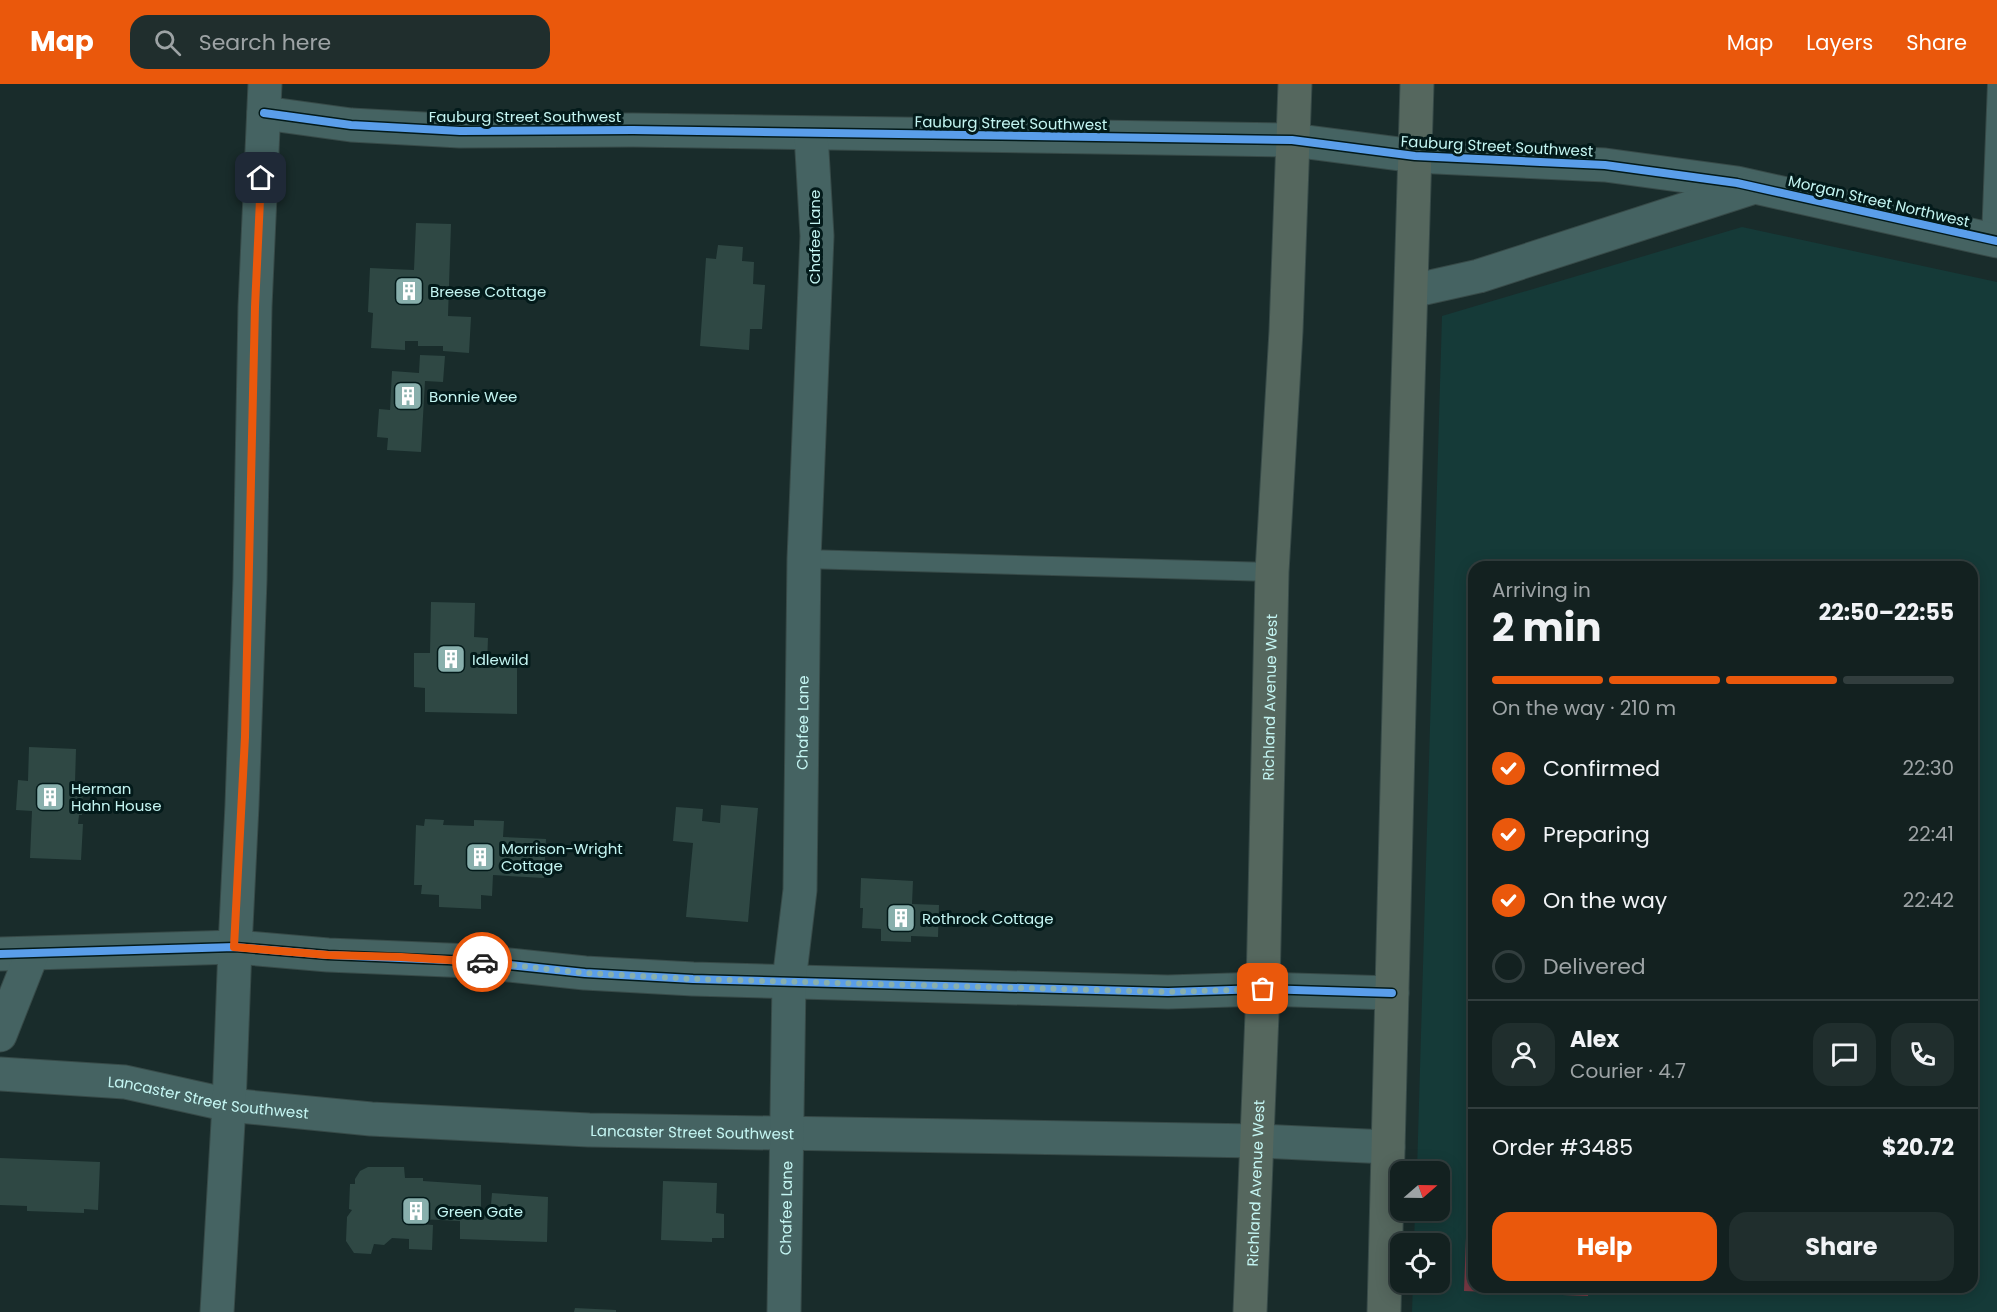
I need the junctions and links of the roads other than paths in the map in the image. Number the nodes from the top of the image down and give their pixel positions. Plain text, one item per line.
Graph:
1 (1295, 84) edge
2 (1417, 84) edge
3 (1997, 84) edge
4 (265, 98) edge
5 (811, 134) junction
6 (1292, 141) junction
7 (1415, 156) junction
8 (1756, 187) junction
9 (1994, 240) edge
10 (1412, 291) junction
11 (804, 559) junction
12 (1272, 572) junction
13 (234, 947) junction
14 (0, 954) edge
15 (32, 954) junction
16 (789, 981) junction
17 (1263, 989) junction
18 (1392, 993) junction
19 (0, 1035) edge
20 (0, 1074) edge
21 (229, 1105) junction
22 (786, 1133) junction
23 (1257, 1141) junction
24 (1388, 1147) junction
25 (217, 1312) edge
26 (784, 1312) edge
27 (1250, 1312) edge
28 (1384, 1312) edge

1 - 6 main road, Richland Avenue West
2 - 7 main road
3 - 9 lane
4 - 5 street, Fauburg Street Southwest
4 - 13 street
5 - 6 street, Fauburg Street Southwest
5 - 11 street, Chafee Lane
6 - 7 street, Fauburg Street Southwest
6 - 12 main road, Richland Avenue West
7 - 8 street, Fauburg Street Southwest
7 - 10 main road
8 - 9 street, Morgan Street Northwest
8 - 10 street
10 - 18 main road
11 - 12 lane
11 - 16 street, Chafee Lane
12 - 17 main road, Richland Avenue West
13 - 15 street
13 - 16 street
13 - 21 street
14 - 15 street
15 - 19 street
16 - 17 street
16 - 22 street, Chafee Lane
17 - 18 street
17 - 23 main road, Richland Avenue West
18 - 24 main road
20 - 21 street, Lancaster Street Southwest
21 - 22 street, Lancaster Street Southwest
21 - 25 street
22 - 23 street, Lancaster Street Southwest
22 - 26 street, Chafee Lane
23 - 24 street, Lancaster Street Southwest
23 - 27 main road, Richland Avenue West
24 - 28 main road

